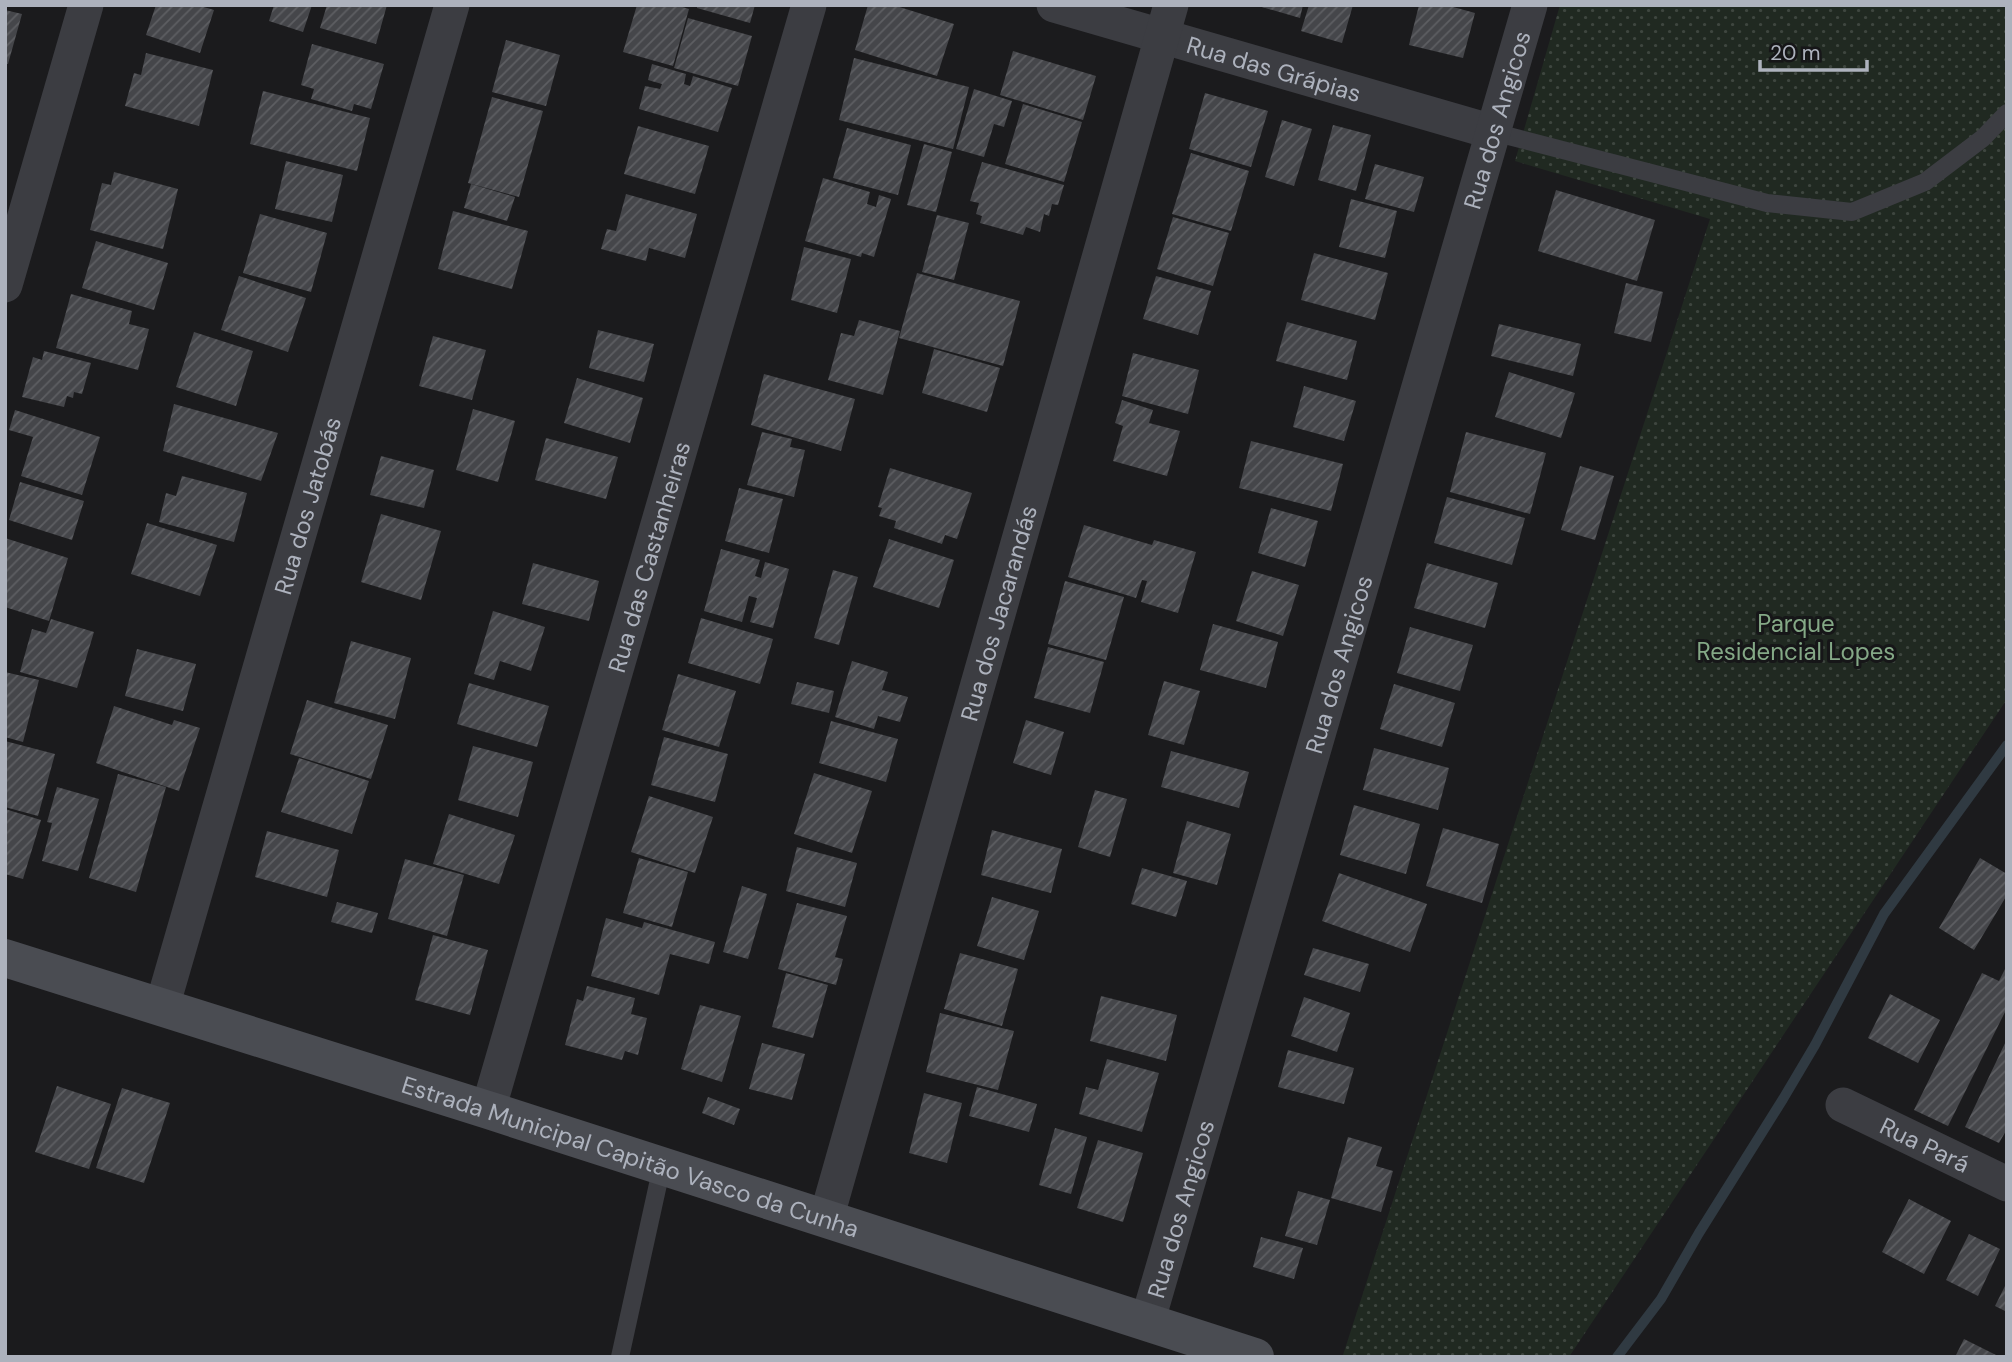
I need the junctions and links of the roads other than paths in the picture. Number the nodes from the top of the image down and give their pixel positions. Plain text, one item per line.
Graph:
1 (86, 5) edge
2 (452, 5) edge
3 (809, 5) edge
4 (1054, 5) edge
5 (1530, 5) edge
6 (1167, 21) edge
7 (2007, 113) edge
8 (1493, 132) junction
9 (5, 285) edge
10 (5, 958) edge
11 (162, 1007) junction
12 (1843, 1105) dead end
13 (488, 1110) junction
14 (662, 1166) junction
15 (2007, 1184) edge
16 (827, 1219) junction
17 (1147, 1323) junction
18 (620, 1357) edge
19 (1255, 1357) edge

1 - 9 street
2 - 11 street, Rua dos Jatobás
3 - 13 street, Rua das Castanheiras
4 - 6 street, Rua das Grápias
5 - 8 street, Rua dos Angicos
6 - 8 street, Rua das Grápias
6 - 16 street, Rua dos Jacarandás
7 - 8 lane
8 - 17 street, Rua dos Angicos
10 - 11 main road, Estrada Municipal Capitão Vasco da Cunha
11 - 13 main road, Estrada Municipal Capitão Vasco da Cunha
12 - 15 street, Rua Pará
13 - 14 main road, Estrada Municipal Capitão Vasco da Cunha
14 - 16 main road, Estrada Municipal Capitão Vasco da Cunha
14 - 18 lane
16 - 17 main road, Estrada Municipal Capitão Vasco da Cunha
17 - 19 main road, Estrada Municipal Capitão Vasco da Cunha

